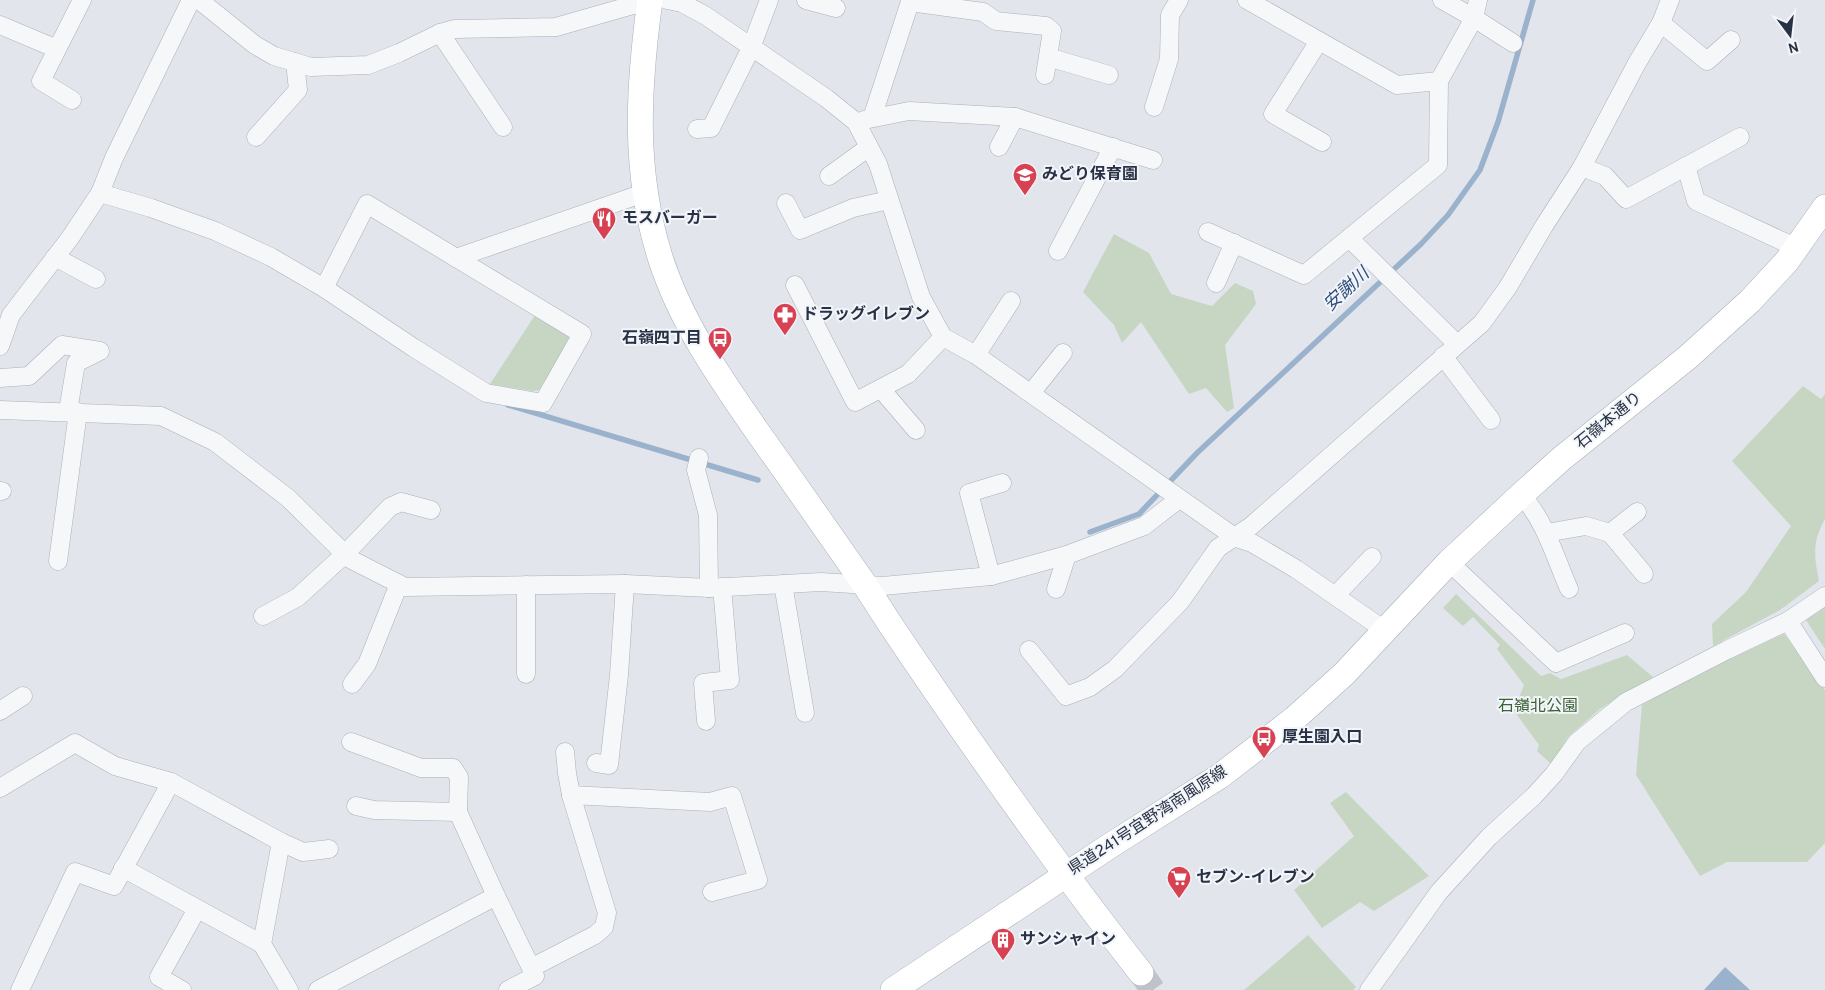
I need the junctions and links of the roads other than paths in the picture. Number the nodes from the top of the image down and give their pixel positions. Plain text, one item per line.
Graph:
1 (82, 0) edge
2 (191, 0) edge
3 (199, 0) edge
4 (650, 0) edge
5 (667, 0) edge
6 (769, 0) edge
7 (806, 0) edge
8 (1179, 0) edge
9 (1247, 0) edge
10 (1442, 0) edge
11 (1478, 0) edge
12 (1670, 0) edge
13 (910, 1) edge
14 (836, 8) dead end
15 (1474, 18) junction
16 (1661, 23) junction
17 (0, 25) edge
18 (440, 33) junction
19 (1731, 40) dead end
20 (1319, 41) junction
21 (1513, 43) dead end
22 (751, 48) junction
23 (57, 49) junction
24 (1048, 57) junction
25 (295, 62) junction
26 (1110, 75) dead end
27 (1045, 76) dead end
28 (1439, 81) junction
29 (72, 100) dead end
30 (1154, 107) dead end
31 (1015, 116) junction
32 (864, 120) junction
33 (503, 127) dead end
34 (697, 129) dead end
35 (256, 137) dead end
36 (1740, 137) dead end
37 (1322, 142) dead end
38 (869, 146) junction
39 (999, 147) dead end
40 (1113, 147) junction
41 (1153, 160) dead end
42 (1686, 166) junction
43 (1582, 167) junction
44 (830, 176) dead end
45 (100, 192) junction
46 (644, 193) junction
47 (889, 200) junction
48 (786, 203) dead end
49 (1825, 207) edge
50 (1208, 232) dead end
51 (1349, 238) junction
52 (1234, 243) junction
53 (1797, 248) junction
54 (1058, 251) dead end
55 (55, 257) junction
56 (456, 258) junction
57 (96, 279) dead end
58 (1216, 283) dead end
59 (795, 285) dead end
60 (324, 288) junction
61 (1012, 301) dead end
62 (943, 337) junction
63 (1457, 344) junction
64 (0, 346) edge
65 (1063, 353) dead end
66 (976, 355) junction
67 (1443, 356) junction
68 (0, 378) edge
69 (881, 388) junction
70 (1031, 393) junction
71 (0, 410) edge
72 (73, 412) junction
73 (1491, 420) dead end
74 (916, 430) dead end
75 (697, 463) dead end
76 (1002, 483) dead end
77 (1168, 491) junction
78 (1521, 495) junction
79 (431, 510) dead end
80 (1637, 512) dead end
81 (1610, 533) junction
82 (1546, 534) junction
83 (1236, 538) junction
84 (345, 554) junction
85 (1067, 555) junction
86 (1372, 557) dead end
87 (58, 561) dead end
88 (1449, 562) junction
89 (1644, 574) dead end
90 (991, 576) junction
91 (400, 584) junction
92 (625, 584) junction
93 (783, 584) junction
94 (526, 585) junction
95 (865, 585) junction
96 (715, 587) junction
97 (1056, 589) dead end
98 (1569, 589) dead end
99 (1336, 595) junction
100 (1825, 596) edge
101 (262, 616) dead end
102 (1788, 621) junction
103 (1386, 631) junction
104 (1625, 634) dead end
105 (1029, 650) dead end
106 (526, 674) dead end
107 (1825, 678) edge
108 (352, 684) dead end
109 (23, 696) dead end
110 (0, 711) edge
111 (805, 713) dead end
112 (706, 721) dead end
113 (351, 742) dead end
114 (565, 752) dead end
115 (596, 763) dead end
116 (171, 782) junction
117 (0, 788) edge
118 (571, 796) junction
119 (356, 806) dead end
120 (458, 812) junction
121 (281, 842) junction
122 (329, 850) dead end
123 (123, 868) junction
124 (1065, 875) junction
125 (712, 892) dead end
126 (496, 896) junction
127 (197, 909) junction
128 (262, 944) junction
129 (531, 968) junction
130 (1140, 973) tunnel mouth
131 (516, 988) edge
132 (20, 990) edge
133 (182, 990) edge
134 (289, 990) edge
135 (318, 990) edge
136 (893, 990) edge
137 (1369, 990) edge

1 - 23 street
2 - 45 street
3 - 25 street
4 - 18 street
4 - 46 main road
5 - 22 street
6 - 22 street
7 - 14 street
8 - 30 street
9 - 20 street
10 - 15 street
11 - 15 street
12 - 16 street
13 - 24 street
13 - 32 street
15 - 21 street
15 - 28 street
16 - 19 street
16 - 43 street
17 - 23 street
18 - 25 street
18 - 33 street
20 - 28 street
20 - 37 street
22 - 32 street
22 - 34 street
23 - 29 street
24 - 26 street
24 - 27 street
25 - 35 street
28 - 51 street
31 - 32 street
31 - 39 street
31 - 40 street
32 - 38 street
36 - 42 street
38 - 44 street
38 - 47 street
40 - 41 street
40 - 54 street
42 - 43 street
42 - 53 street
43 - 63 street
45 - 55 street
45 - 60 street
46 - 56 street
46 - 95 main road
47 - 48 street
47 - 62 street
49 - 53 main road, 石嶺本通り
50 - 52 street
51 - 52 street
51 - 63 street
52 - 58 street
53 - 78 main road, 石嶺本通り
55 - 57 street
55 - 64 street
56 - 60 street
56 - 60 street
59 - 69 street
61 - 66 street
62 - 66 street
62 - 69 street
63 - 67 street
65 - 70 street
66 - 70 street
67 - 73 street
67 - 83 street
68 - 72 street
69 - 74 street
70 - 77 street
71 - 72 street
72 - 84 street
72 - 87 street
75 - 96 street
76 - 90 street
77 - 83 street
77 - 85 street
78 - 82 street
78 - 88 main road, 石嶺本通り
79 - 84 street
80 - 81 street
81 - 82 street
81 - 89 street
82 - 98 street
83 - 99 street
83 - 105 street
84 - 91 street
84 - 101 street
85 - 90 street
85 - 97 street
86 - 99 street
88 - 103 main road, 石嶺本通り
88 - 104 street
90 - 95 street
91 - 94 street
91 - 108 street
92 - 94 street
92 - 96 street
92 - 115 street
93 - 95 street
93 - 96 street
93 - 111 street
94 - 106 street
95 - 124 main road
96 - 112 street
99 - 103 street
100 - 102 street
102 - 107 street
102 - 137 street
103 - 124 main road, 県道241号宜野湾南風原線
109 - 110 street
113 - 120 street
114 - 118 street
116 - 117 street
116 - 121 street
116 - 123 street
118 - 125 street
118 - 129 street
119 - 120 street
120 - 126 street
121 - 122 street
121 - 128 street
123 - 127 street
123 - 132 street
124 - 130 main road
124 - 136 main road, 県道241号宜野湾南風原線
126 - 129 street
126 - 135 street
127 - 128 street
127 - 133 street
128 - 134 street
129 - 131 street

